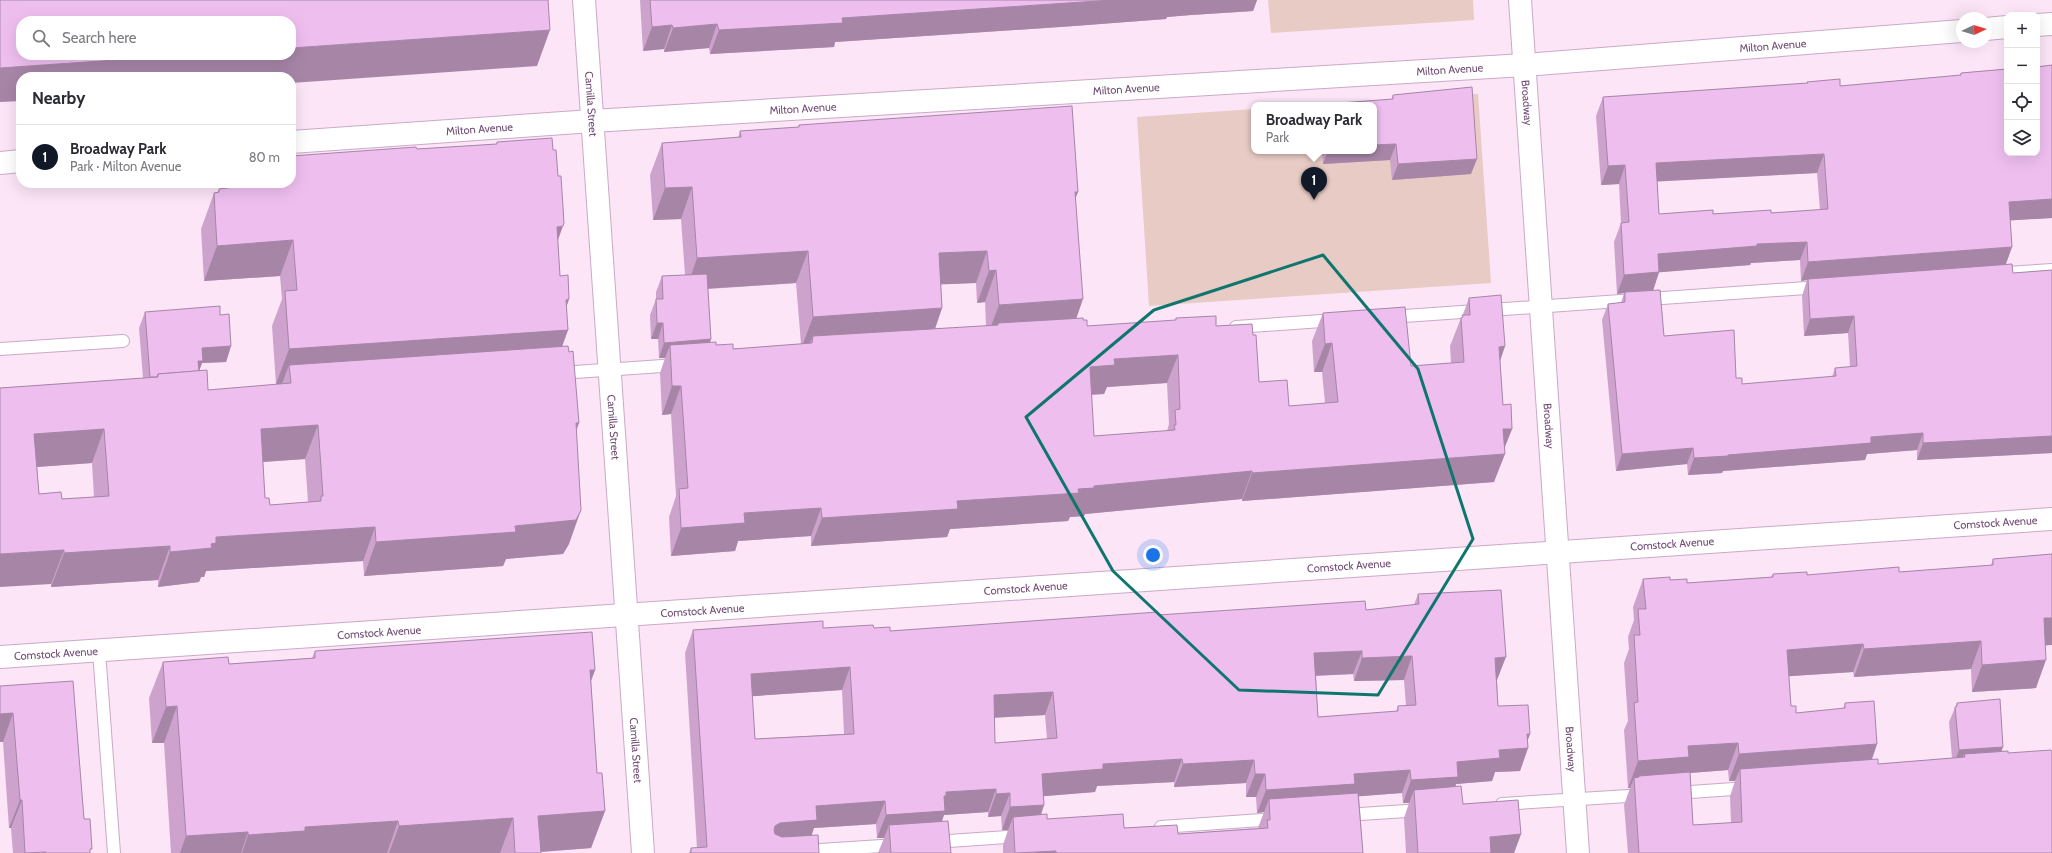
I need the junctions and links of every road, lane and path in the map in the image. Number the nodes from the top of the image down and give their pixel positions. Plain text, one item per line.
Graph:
1 (584, 0) edge
2 (1520, 0) edge
3 (2052, 24) edge
4 (2040, 25) edge
5 (2004, 27) edge
6 (1992, 28) edge
7 (1956, 31) edge
8 (1524, 65) junction
9 (592, 121) junction
10 (296, 142) edge
11 (16, 161) edge
12 (0, 163) edge
13 (2052, 270) edge
14 (1997, 274) edge
15 (1832, 286) edge
16 (1541, 307) junction
17 (1374, 318) edge
18 (1350, 320) edge
19 (1223, 328) edge
20 (123, 341) dead end
21 (0, 349) edge
22 (689, 364) edge
23 (610, 370) junction
24 (546, 374) edge
25 (2052, 518) edge
26 (1558, 550) junction
27 (626, 616) junction
28 (99, 650) junction
29 (0, 657) edge
30 (1758, 787) edge
31 (1575, 800) junction
32 (1487, 805) edge
33 (1432, 809) edge
34 (1336, 815) edge
35 (1289, 819) edge
36 (1146, 828) edge
37 (1035, 836) edge
38 (924, 843) edge
39 (908, 844) edge
40 (114, 853) edge
41 (643, 853) edge
42 (773, 853) edge
43 (1578, 853) edge

1 - 9 street, Camilla Street
2 - 8 street, Broadway
3 - 4 street
5 - 6 street
7 - 8 street, Milton Avenue
8 - 9 street, Milton Avenue
8 - 16 street, Broadway
9 - 10 street, Milton Avenue
9 - 23 street, Camilla Street
11 - 12 street
13 - 14 lane
15 - 16 lane
16 - 17 lane
16 - 26 street, Broadway
18 - 19 lane
20 - 21 lane
22 - 23 lane
23 - 24 lane
23 - 27 street, Camilla Street
25 - 26 street, Comstock Avenue
26 - 27 street, Comstock Avenue
26 - 31 street, Broadway
27 - 28 street, Comstock Avenue
27 - 41 street, Camilla Street
28 - 29 street, Comstock Avenue
28 - 40 lane
30 - 31 lane
31 - 32 lane
31 - 43 street, Broadway
33 - 34 lane
35 - 36 lane
37 - 38 lane
39 - 42 lane

